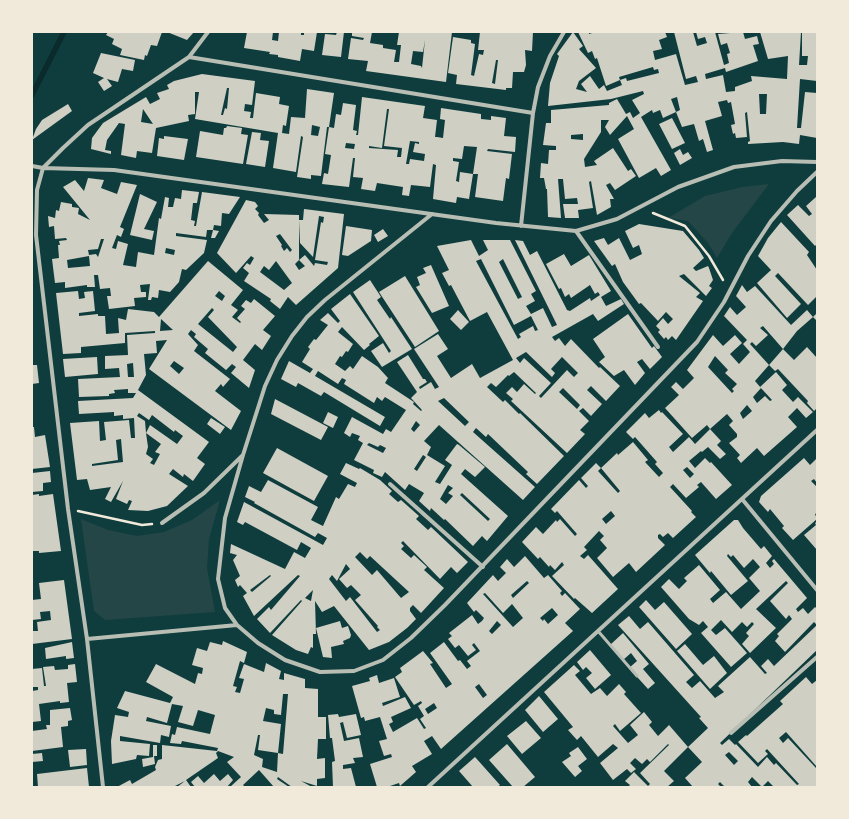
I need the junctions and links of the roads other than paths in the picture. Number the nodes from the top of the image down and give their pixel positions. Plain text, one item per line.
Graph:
1 (208, 32) edge
2 (564, 32) edge
3 (189, 57) junction
4 (533, 113) junction
5 (817, 162) edge
6 (32, 166) edge
7 (43, 168) junction
8 (817, 172) edge
9 (432, 214) junction
10 (521, 226) junction
11 (576, 231) junction
12 (658, 347) dead end
13 (817, 430) edge
14 (243, 455) junction
15 (390, 484) dead end
16 (742, 499) junction
17 (162, 523) road end
18 (483, 567) junction
19 (817, 590) edge
20 (237, 625) junction
21 (598, 631) junction
22 (86, 639) junction
23 (817, 657) edge
24 (637, 676) dead end
25 (731, 733) dead end
26 (103, 787) edge
27 (428, 787) edge

1 - 3 street
2 - 4 street
3 - 4 street
3 - 7 street
4 - 10 street
5 - 11 street
6 - 7 street
7 - 9 street
7 - 22 street
8 - 18 street
9 - 10 street
9 - 14 street
10 - 11 street
11 - 12 street
13 - 16 street
14 - 17 street
14 - 20 street
15 - 18 street
16 - 19 street
16 - 21 street
18 - 20 street
20 - 22 street
21 - 24 lane
21 - 27 street
22 - 26 street
23 - 25 street

